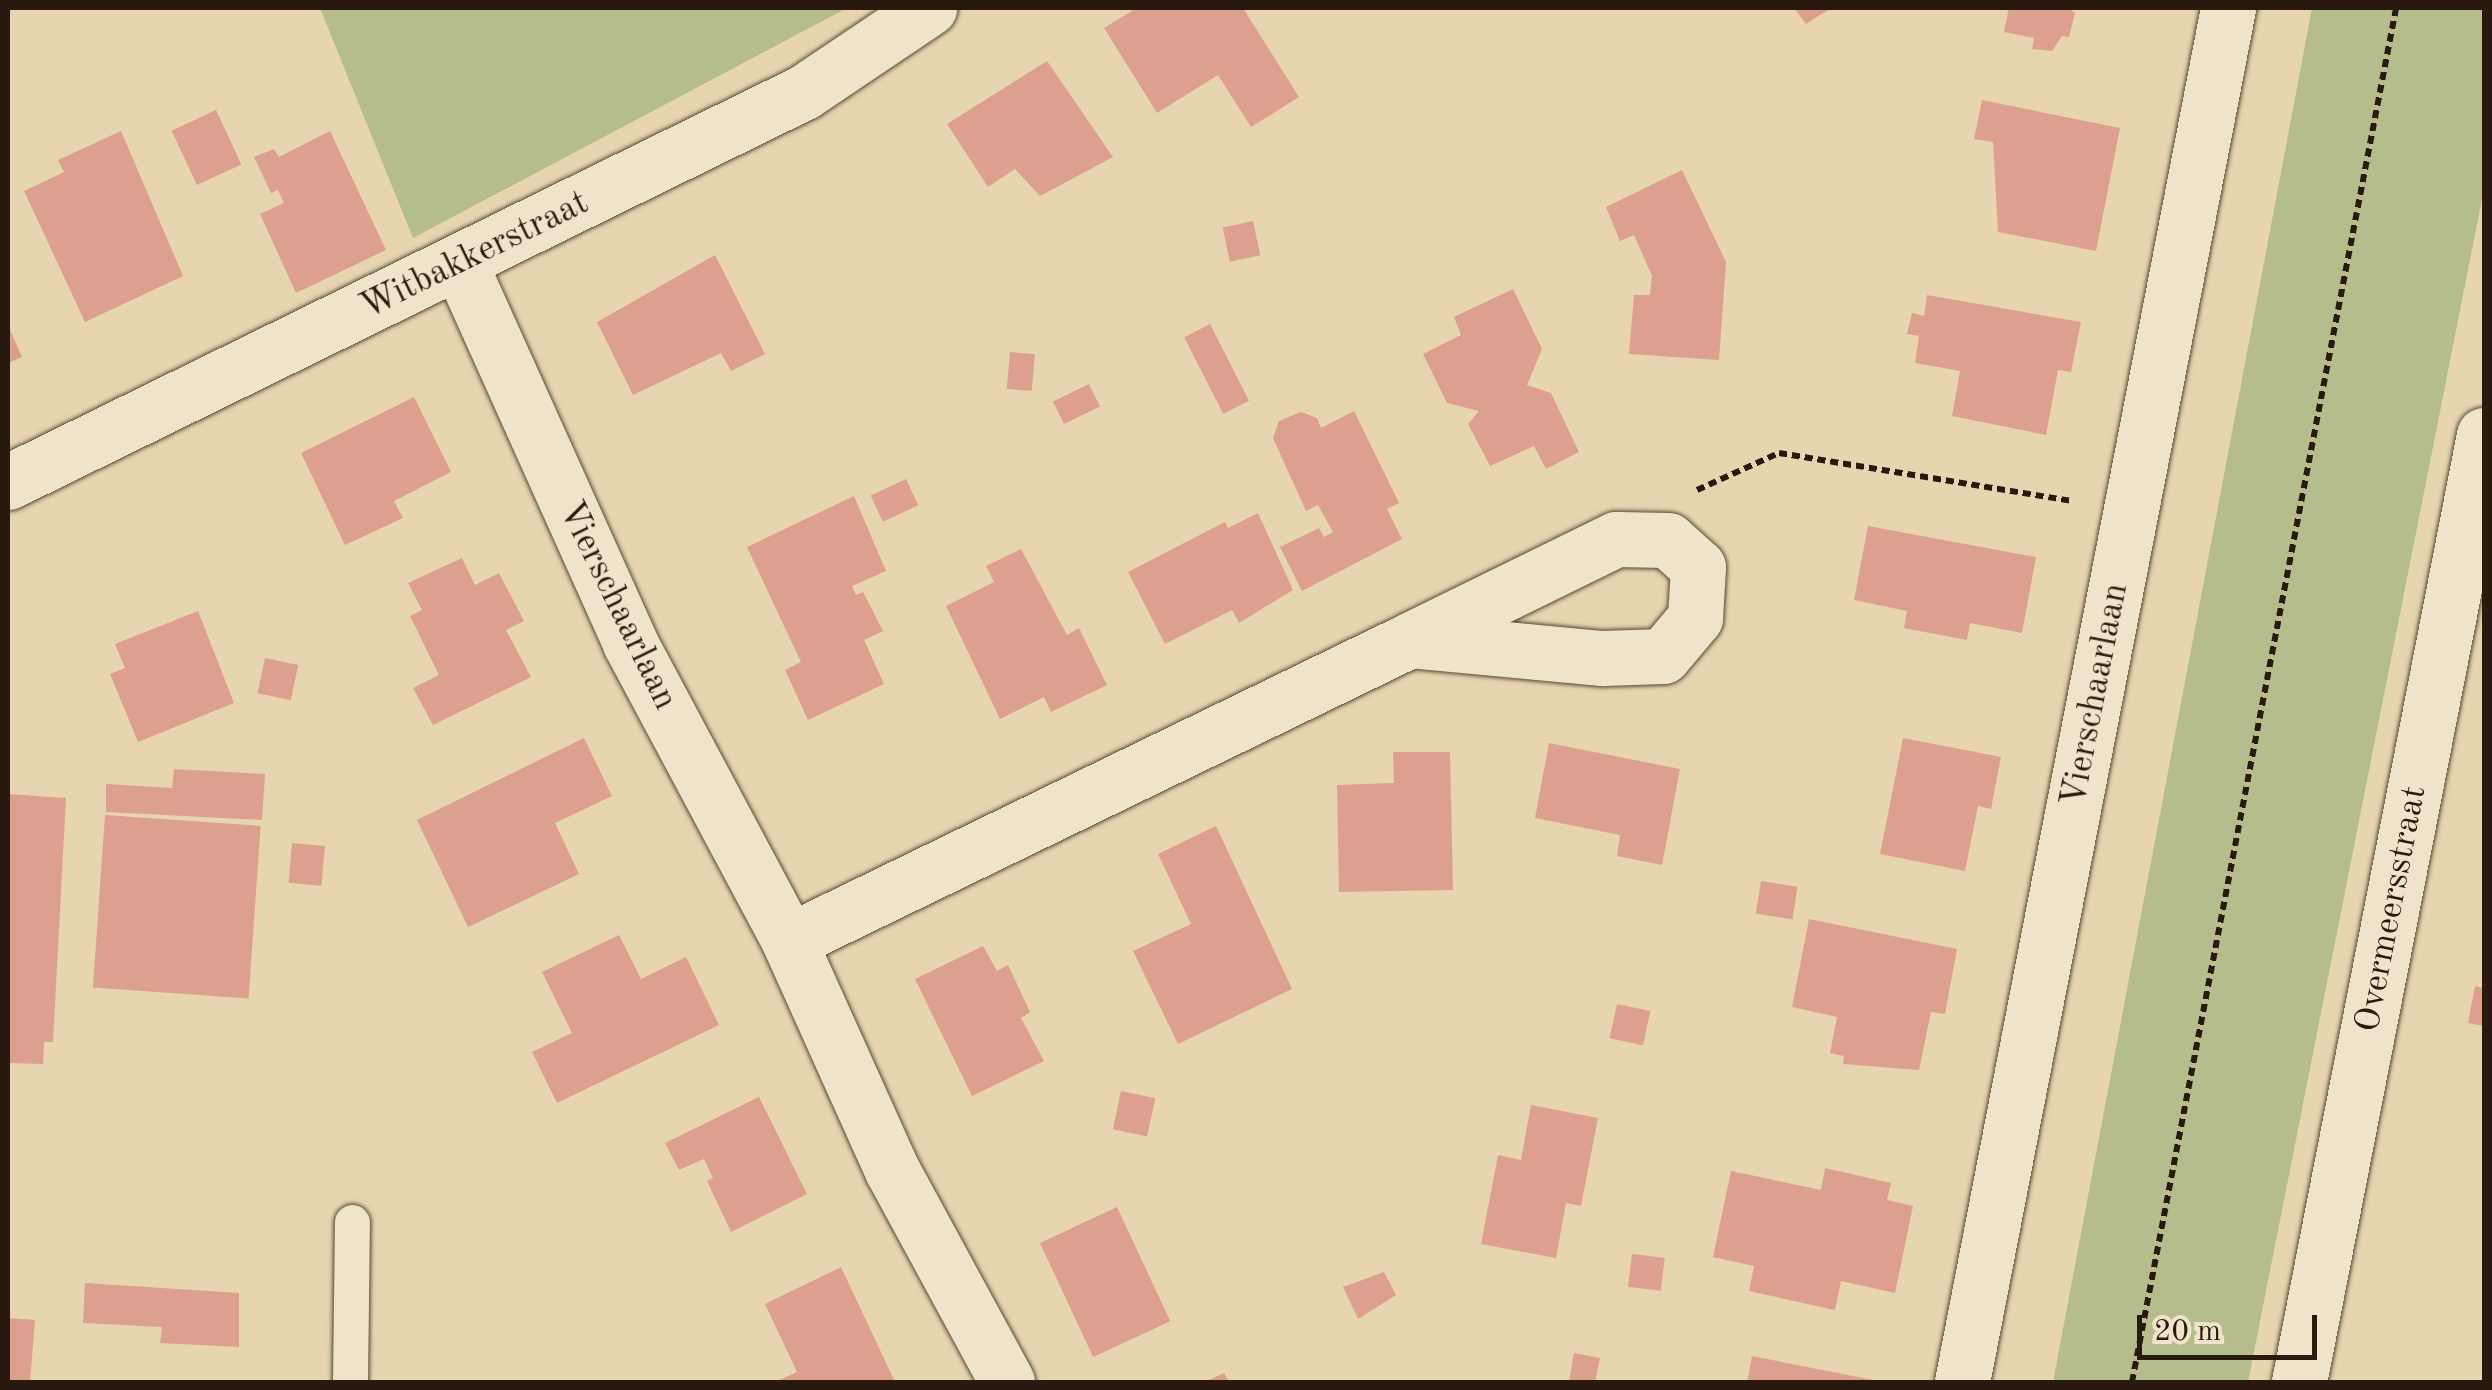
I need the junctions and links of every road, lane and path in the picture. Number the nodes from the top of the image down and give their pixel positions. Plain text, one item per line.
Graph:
1 (929, 8) edge
2 (2228, 8) edge
3 (2396, 8) edge
4 (460, 264) junction
5 (2484, 435) edge
6 (8, 482) edge
7 (2131, 511) junction
8 (1668, 540) junction
9 (1410, 640) junction
10 (789, 941) junction
11 (352, 1222) dead end
12 (350, 1382) edge
13 (1007, 1382) edge
14 (1962, 1382) edge
15 (2132, 1382) edge
16 (2299, 1382) edge

1 - 4 street, Witbakkerstraat
2 - 7 street, Vierschaarlaan
3 - 15 path
4 - 6 street, Witbakkerstraat
4 - 10 street, Vierschaarlaan
5 - 16 street, Overmeersstraat
7 - 8 path
7 - 14 street, Vierschaarlaan
8 - 9 street
8 - 9 street
9 - 10 street
10 - 13 street, Vierschaarlaan
11 - 12 lane

